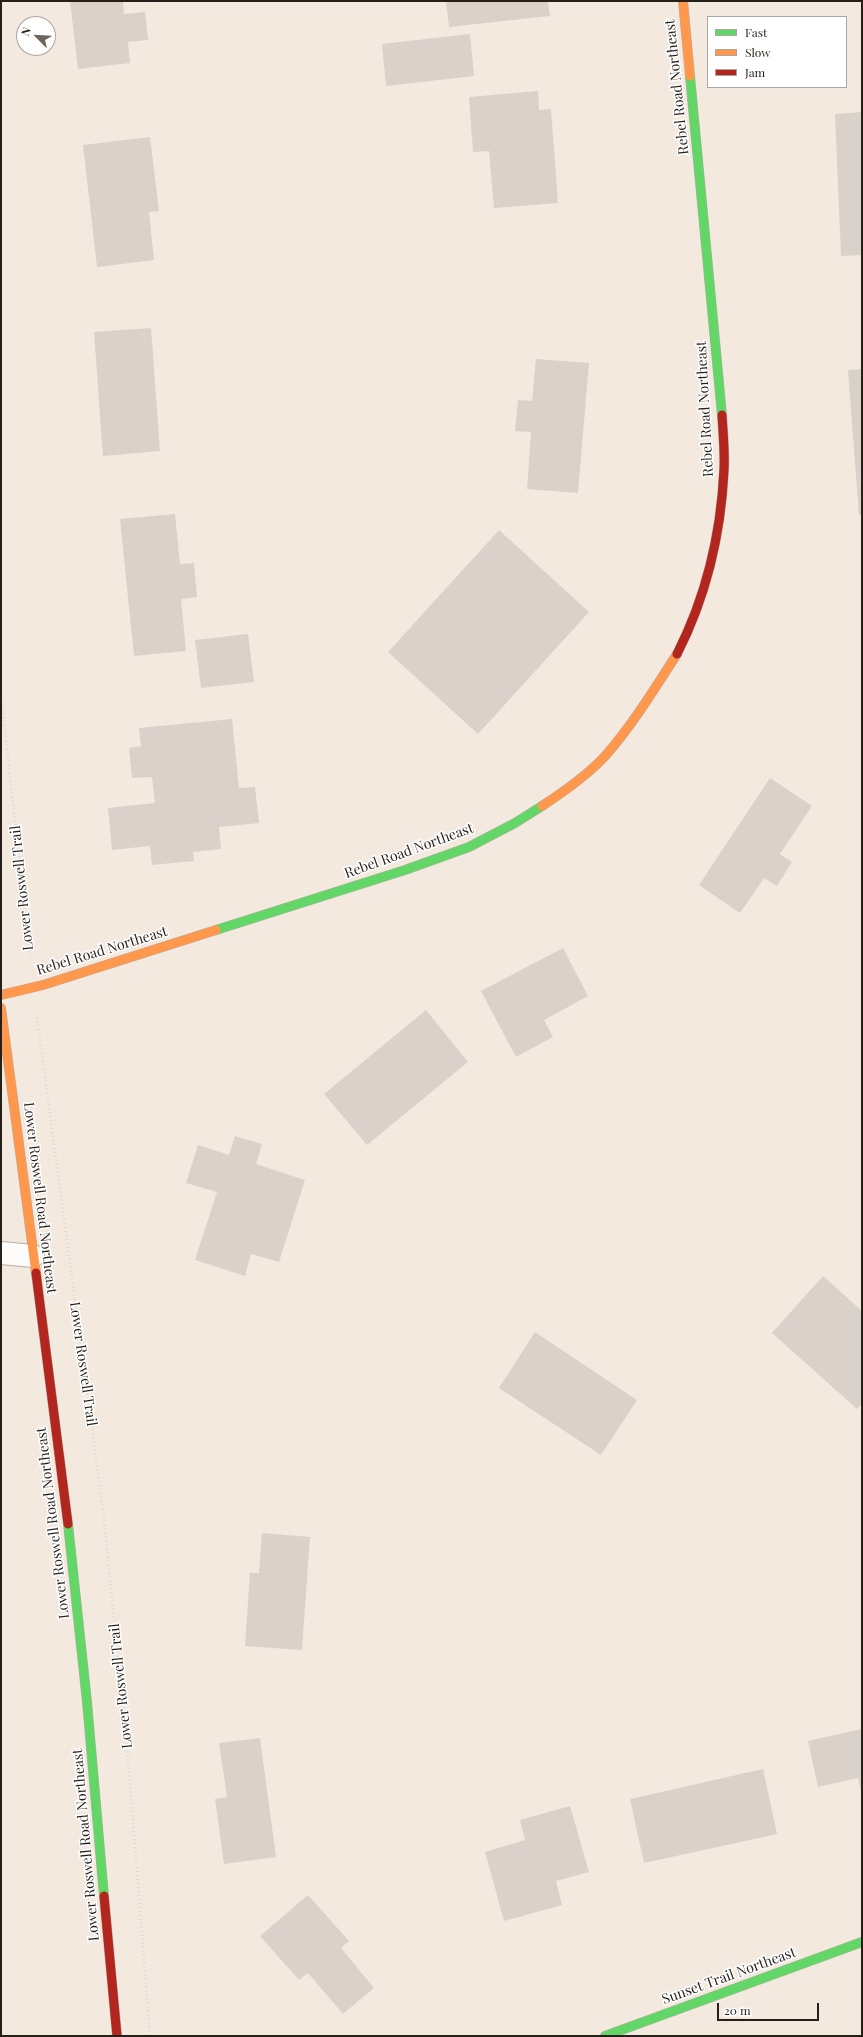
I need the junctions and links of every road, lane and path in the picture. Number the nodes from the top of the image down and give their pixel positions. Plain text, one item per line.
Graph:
1 (682, 1) edge
2 (1, 693) edge
3 (33, 987) junction
4 (1, 995) edge
5 (1, 1008) edge
6 (1, 1253) edge
7 (33, 1256) junction
8 (862, 1942) edge
9 (117, 2036) edge
10 (150, 2036) edge
11 (605, 2036) edge

1 - 3 street, Rebel Road Northeast
2 - 3 path, Lower Roswell Trail
3 - 4 street, Rebel Road Northeast
3 - 10 path, Lower Roswell Trail
5 - 7 street, Lower Roswell Road Northeast
6 - 7 street
7 - 9 street, Lower Roswell Road Northeast
8 - 11 street, Sunset Trail Northeast

